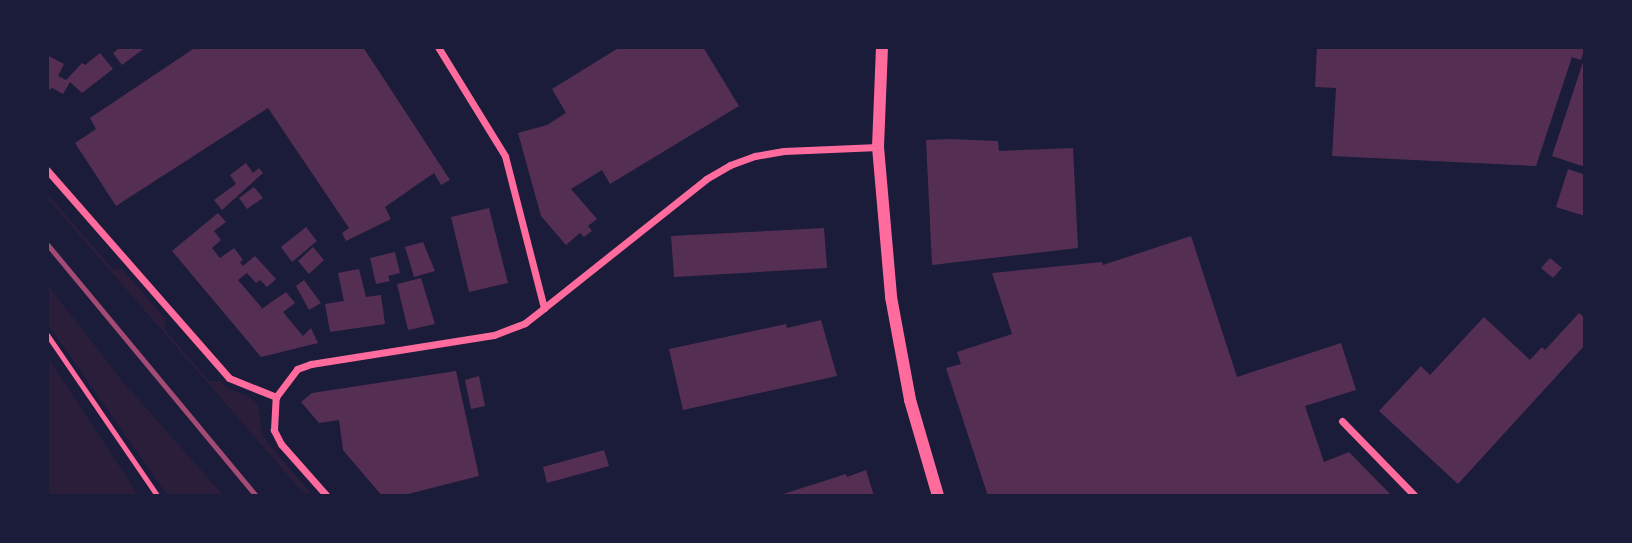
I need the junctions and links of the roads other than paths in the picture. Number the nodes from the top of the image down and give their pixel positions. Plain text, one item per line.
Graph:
1 (438, 47) edge
2 (882, 47) edge
3 (878, 147) junction
4 (47, 170) edge
5 (544, 308) junction
6 (276, 397) junction
7 (1342, 421) dead end
8 (327, 496) edge
9 (938, 496) edge
10 (1415, 496) edge

1 - 5 street
2 - 3 street
3 - 5 street
3 - 9 street
4 - 6 street
5 - 6 street
6 - 8 street
7 - 10 street

